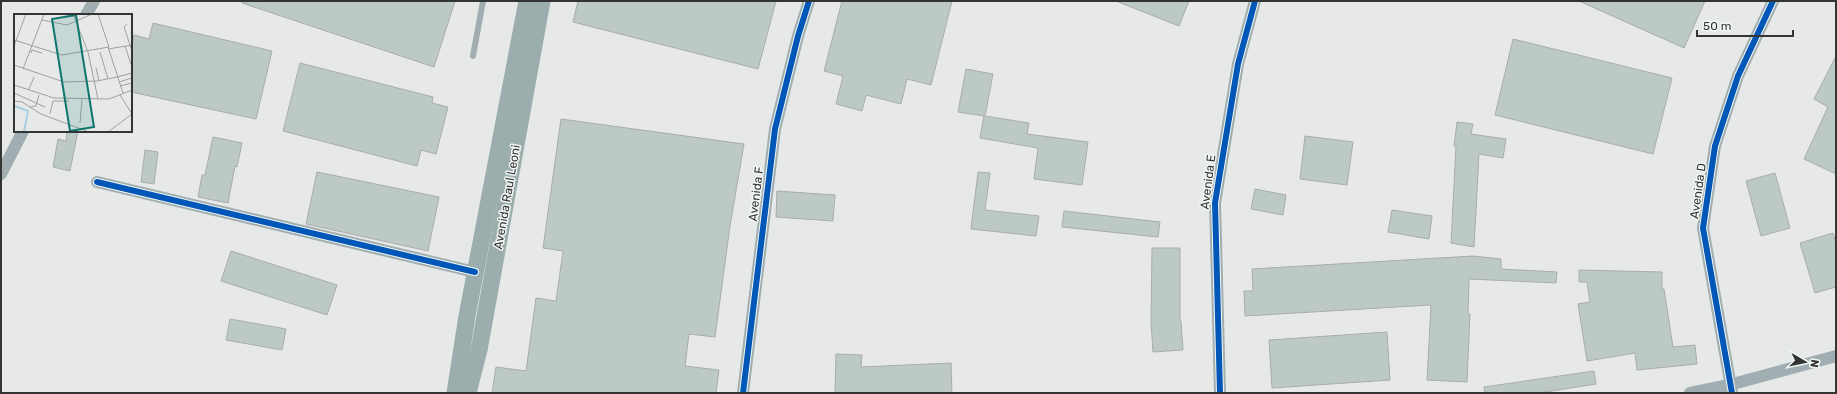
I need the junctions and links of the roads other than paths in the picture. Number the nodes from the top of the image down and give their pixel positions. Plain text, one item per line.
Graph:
1 (94, 1) edge
2 (483, 1) edge
3 (527, 1) edge
4 (542, 1) edge
5 (809, 1) edge
6 (1255, 1) edge
7 (1773, 1) edge
8 (87, 14) edge
9 (472, 56) dead end
10 (22, 132) edge
11 (1, 174) edge
12 (97, 182) dead end
13 (476, 272) junction
14 (1836, 356) edge
15 (1730, 389) edge
16 (454, 393) edge
17 (468, 393) edge
18 (743, 393) edge
19 (1220, 393) edge
20 (1690, 393) edge

1 - 8 street
2 - 9 lane
3 - 13 main road, Avenida Raul Leoni
4 - 17 main road, Avenida Raul Leoni
5 - 18 street, Avenida F
6 - 19 street, Avenida E
7 - 15 street, Avenida D
10 - 11 street
12 - 13 street
13 - 16 main road, Avenida Raul Leoni
14 - 15 street
15 - 20 street

